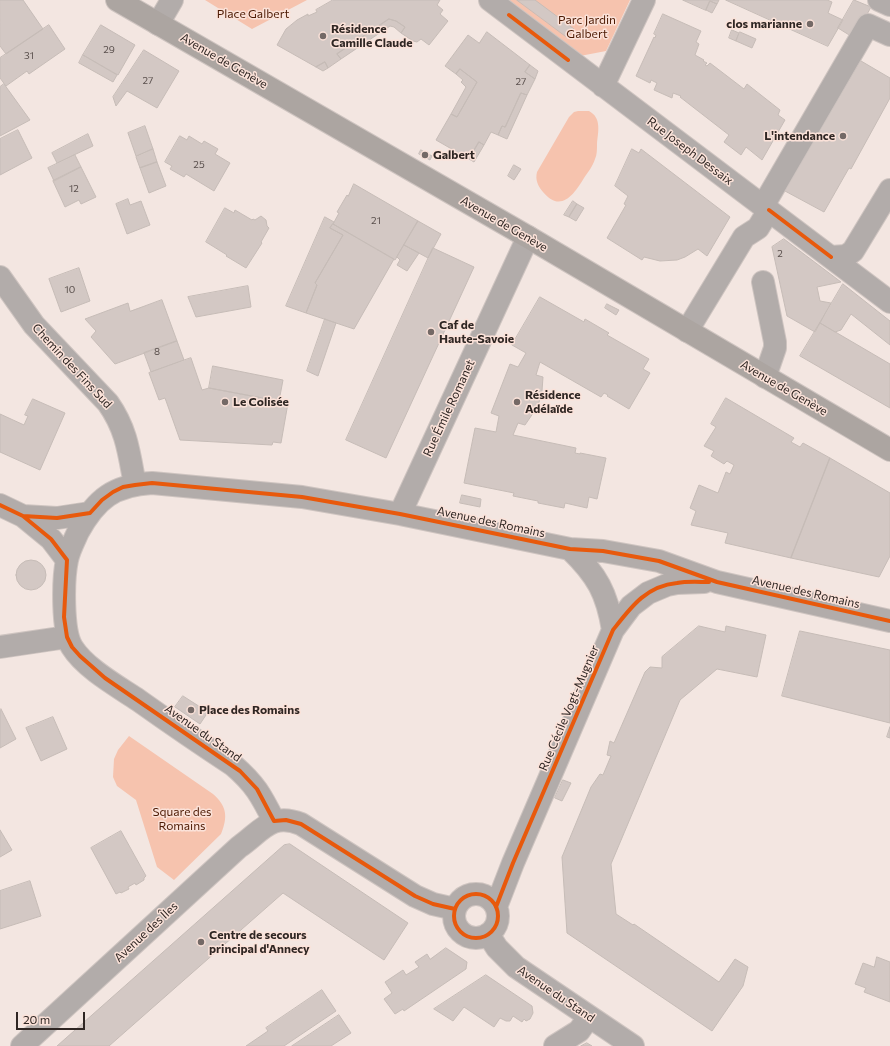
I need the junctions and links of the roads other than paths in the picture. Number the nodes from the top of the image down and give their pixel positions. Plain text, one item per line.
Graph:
1 (117, 0) edge
2 (172, 0) edge
3 (490, 0) edge
4 (644, 0) edge
5 (879, 0) edge
6 (890, 5) edge
7 (158, 24) junction
8 (890, 35) edge
9 (603, 86) junction
10 (890, 190) edge
11 (766, 208) junction
12 (528, 237) junction
13 (831, 257) junction
14 (0, 277) edge
15 (763, 282) dead end
16 (890, 302) edge
17 (693, 335) junction
18 (765, 377) junction
19 (890, 450) edge
20 (135, 484) junction
21 (0, 505) edge
22 (90, 512) junction
23 (400, 514) junction
24 (23, 516) junction
25 (570, 549) junction
26 (67, 560) junction
27 (717, 582) junction
28 (890, 621) edge
29 (613, 630) junction
30 (67, 637) junction
31 (0, 647) edge
32 (274, 821) junction
33 (496, 907) junction
34 (455, 909) junction
35 (488, 934) junction
36 (589, 1017) junction
37 (22, 1046) edge
38 (555, 1046) edge
39 (633, 1046) edge

1 - 7 main road, Avenue de Genève
2 - 7 street
3 - 9 street, Rue Joseph Dessaix
4 - 9 street
5 - 6 street
7 - 12 main road, Avenue de Genève
8 - 11 street
9 - 11 street, Rue Joseph Dessaix
10 - 13 street
11 - 13 street, Rue Joseph Dessaix
11 - 17 street
12 - 17 main road, Avenue de Genève
12 - 23 street, Rue Émile Romanet
13 - 16 street, Rue Joseph Dessaix
14 - 20 street, Chemin des Fins Sud
15 - 18 street
17 - 18 main road, Avenue de Genève
18 - 19 main road, Avenue de Genève
20 - 22 street, Avenue des Romains
20 - 23 street, Avenue des Romains
21 - 24 street
22 - 24 street
22 - 26 street, Avenue des Romains
23 - 25 street, Avenue des Romains
24 - 26 street
25 - 27 street, Avenue des Romains
25 - 29 street
26 - 30 street, Avenue du Stand
27 - 28 street, Avenue des Romains
27 - 29 street, Rue Cécile Vogt-Mugnier
29 - 33 street, Rue Cécile Vogt-Mugnier
30 - 31 street
30 - 32 street, Avenue du Stand
32 - 34 street
32 - 37 street, Avenue des Îles
33 - 34 street
33 - 35 street
34 - 35 street
35 - 36 street, Avenue du Stand
36 - 38 street
36 - 39 street, Avenue du Stand

